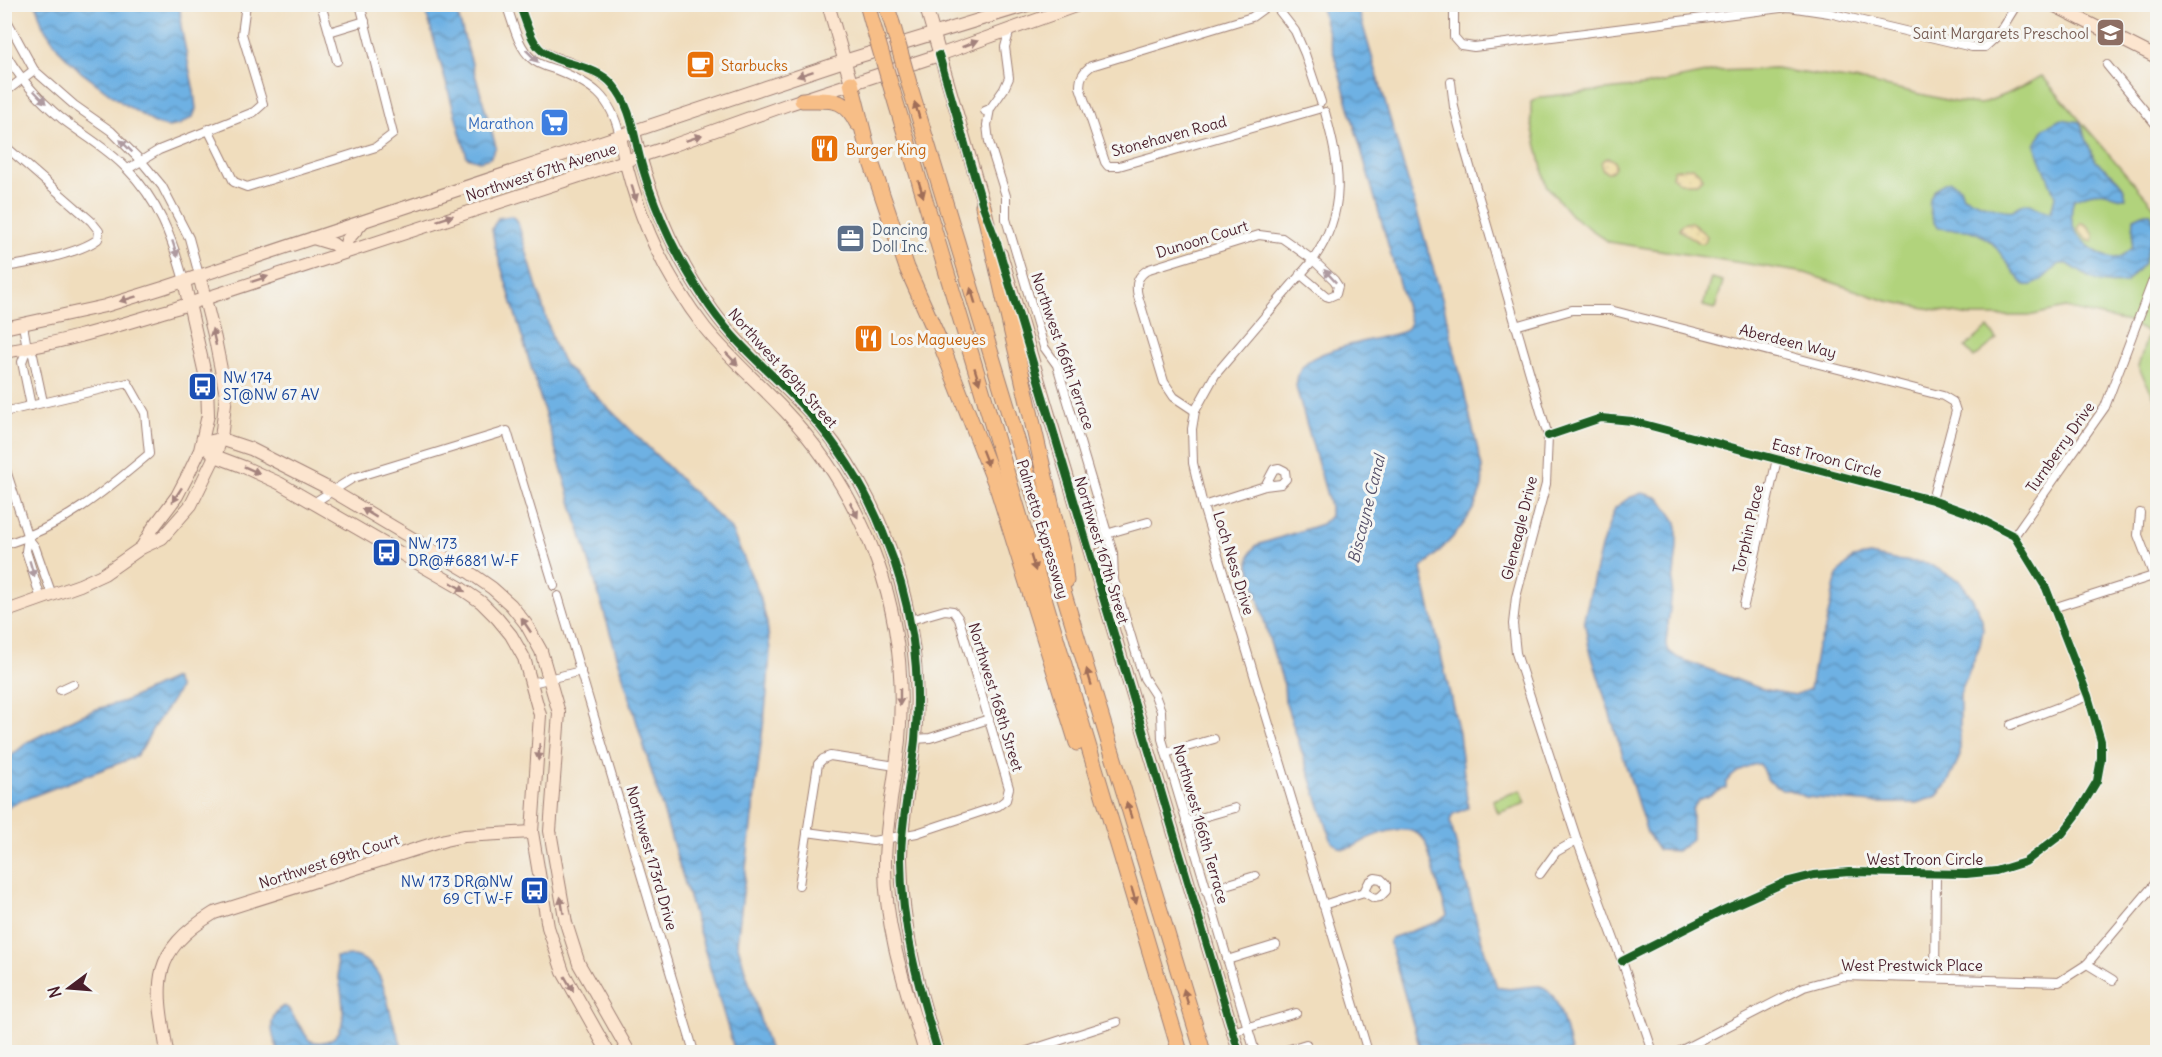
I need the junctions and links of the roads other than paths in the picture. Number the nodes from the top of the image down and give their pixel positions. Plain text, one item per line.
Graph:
1 (246, 4) edge
2 (321, 4) edge
3 (360, 4) edge
4 (506, 4) edge
5 (519, 4) edge
6 (828, 4) edge
7 (867, 4) edge
8 (886, 4) edge
9 (925, 4) edge
10 (1031, 4) edge
11 (1081, 4) edge
12 (1272, 4) edge
13 (1454, 4) edge
14 (2017, 4) edge
15 (2051, 4) edge
16 (4, 15) edge
17 (995, 16) junction
18 (365, 21) junction
19 (329, 32) junction
20 (1002, 32) junction
21 (933, 34) junction
22 (1005, 47) junction
23 (4, 51) edge
24 (939, 55) junction
25 (2157, 58) edge
26 (844, 61) junction
27 (337, 62) dead end
28 (2107, 65) dead end
29 (34, 70) junction
30 (23, 78) junction
31 (1451, 82) dead end
32 (851, 83) junction
33 (4, 93) edge
34 (802, 100) junction
35 (1321, 108) junction
36 (2157, 127) edge
37 (208, 129) junction
38 (634, 132) junction
39 (863, 134) junction
40 (620, 136) junction
41 (4, 145) edge
42 (639, 156) junction
43 (625, 161) junction
44 (142, 162) junction
45 (128, 169) junction
46 (983, 206) junction
47 (363, 222) junction
48 (183, 225) junction
49 (168, 230) junction
50 (313, 238) junction
51 (344, 252) junction
52 (1313, 260) junction
53 (4, 267) edge
54 (2157, 267) edge
55 (1300, 274) junction
56 (199, 275) junction
57 (184, 281) junction
58 (204, 297) junction
59 (189, 303) junction
60 (23, 325) junction
61 (1515, 326) junction
62 (4, 328) edge
63 (27, 348) junction
64 (4, 352) edge
65 (43, 402) junction
66 (31, 406) junction
67 (1195, 411) junction
68 (4, 412) edge
69 (1548, 435) junction
70 (221, 439) junction
71 (202, 443) junction
72 (835, 447) junction
73 (215, 456) junction
74 (823, 458) junction
75 (1777, 459) junction
76 (4, 464) edge
77 (1265, 486) dead end
78 (332, 491) junction
79 (1932, 500) junction
80 (315, 502) junction
81 (1203, 506) junction
82 (2140, 513) dead end
83 (1148, 522) dead end
84 (1108, 535) junction
85 (2014, 536) junction
86 (28, 538) junction
87 (1086, 543) junction
88 (4, 545) edge
89 (141, 549) junction
90 (895, 563) junction
91 (878, 564) junction
92 (2153, 576) junction
93 (554, 586) dead end
94 (2157, 587) edge
95 (46, 597) junction
96 (558, 597) dead end
97 (1744, 605) dead end
98 (2053, 608) junction
99 (4, 612) edge
100 (1069, 614) junction
101 (910, 620) junction
102 (581, 671) junction
103 (550, 678) junction
104 (532, 683) junction
105 (73, 684) dead end
106 (60, 690) dead end
107 (2088, 696) junction
108 (988, 719) junction
109 (2011, 725) dead end
110 (915, 739) junction
111 (1214, 739) dead end
112 (1166, 753) junction
113 (896, 766) junction
114 (1235, 808) dead end
115 (1186, 822) junction
116 (532, 832) junction
117 (807, 832) junction
118 (902, 836) junction
119 (886, 839) junction
120 (1117, 840) junction
121 (1577, 840) junction
122 (1540, 874) dead end
123 (1936, 874) junction
124 (1255, 876) dead end
125 (2157, 880) edge
126 (799, 885) dead end
127 (1206, 891) junction
128 (1364, 892) dead end
129 (1323, 905) junction
130 (573, 944) junction
131 (1276, 945) dead end
132 (555, 949) junction
133 (1227, 960) junction
134 (1622, 960) junction
135 (2087, 964) junction
136 (1935, 977) junction
137 (2114, 980) dead end
138 (1296, 1013) dead end
139 (1117, 1022) dead end
140 (1248, 1028) junction
141 (1232, 1032) junction
142 (1306, 1044) dead end
143 (167, 1053) edge
144 (608, 1053) edge
145 (629, 1053) edge
146 (694, 1053) edge
147 (925, 1053) edge
148 (938, 1053) edge
149 (1024, 1053) edge
150 (1180, 1053) edge
151 (1203, 1053) edge
152 (1239, 1053) edge
153 (1255, 1053) edge
154 (1280, 1053) edge
155 (1368, 1053) edge
156 (1653, 1053) edge
157 (1678, 1053) edge

1 - 37 street
2 - 19 street
3 - 18 street
4 -> 40 street, Northwest 169th Street
5 - 38 street, Northwest 169th Street
6 - 26 street
7 -> 120 highway, Palmetto Expressway, bridge
100 -> 8 highway, Palmetto Expressway, bridge
9 - 21 street, Northwest 167th Street
10 - 17 street, Northwest 67th Avenue
11 - 20 street, Northwest 67th Avenue
12 - 35 street, Loch Ness Drive
12 - 35 street, Stonehaven Road
13 - 14 street
15 - 25 street
16 - 29 street
17 - 20 street
17 - 21 street, Northwest 67th Avenue
18 - 19 street
18 - 37 street
19 - 27 street
20 - 22 street
20 - 22 street, Northwest 166th Terrace
24 -> 20 street, Northwest 67th Avenue
21 - 24 street, Northwest 167th Street
21 - 26 street, Northwest 67th Avenue
22 - 84 street, Northwest 166th Terrace
23 - 30 street
24 - 32 street, Northwest 67th Avenue
24 - 46 street, Northwest 167th Street
26 - 32 street
26 -> 38 street, Northwest 67th Avenue
28 - 36 street
29 - 30 street
44 -> 29 street
30 - 33 street
30 -> 45 street
31 - 61 street, Gleneagle Drive
32 - 34 street, Northwest 67th Avenue
32 - 39 highway
34 - 39 highway
42 -> 34 street, Northwest 67th Avenue
35 - 52 street, Loch Ness Drive
37 - 44 street
38 - 40 street, Northwest 67th Avenue
38 - 42 street, Northwest 169th Street
39 -> 120 highway
40 - 43 street, Northwest 169th Street
40 - 47 street, Northwest 67th Avenue
41 - 53 street
42 - 43 street, Northwest 67th Avenue
42 - 72 street, Northwest 169th Street
51 -> 43 street, Northwest 67th Avenue
43 -> 74 street, Northwest 169th Street
44 - 45 street
44 - 48 street
45 - 49 street
46 - 87 street, Northwest 167th Street
46 - 100 highway
47 - 50 street, Northwest 67th Avenue
47 - 51 street
48 - 49 street
48 - 56 street
49 -> 57 street
50 - 51 street
50 - 56 street, Northwest 67th Avenue
58 -> 51 street, Northwest 67th Avenue
52 - 55 street, Loch Ness Drive
55 -> 52 street, Dunoon Court
52 - 67 street, Dunoon Court
54 - 85 street, Turnberry Drive
55 - 67 street, Loch Ness Drive
56 - 57 street, Northwest 67th Avenue
56 - 58 street
57 - 59 street
57 -> 60 street, Northwest 67th Avenue
58 - 59 street, Northwest 67th Avenue
70 -> 58 street
59 - 63 street, Northwest 67th Avenue
59 - 71 street
60 - 62 street, Northwest 67th Avenue
60 - 63 street
61 - 69 street, Gleneagle Drive
61 - 79 street, Aberdeen Way
63 - 64 street, Northwest 67th Avenue
63 - 65 street
63 - 66 street
65 - 66 street
65 - 86 street
66 - 68 street
67 - 81 street, Loch Ness Drive
69 - 75 street, East Troon Circle
69 - 121 street, Gleneagle Drive
70 - 71 street
70 - 73 street
70 - 78 street
71 - 73 street
71 -> 89 street
72 - 74 street
72 - 90 street, Northwest 169th Street
73 -> 80 street
73 - 89 street
74 -> 91 street, Northwest 169th Street
75 - 79 street, East Troon Circle
75 - 97 street, Torphin Place
76 - 86 street
77 - 81 street
78 - 80 street
78 - 93 street
103 -> 78 street
79 - 85 street, East Troon Circle
80 -> 104 street
81 - 129 street, Loch Ness Drive
82 - 92 street
83 - 84 street
84 - 87 street
84 - 112 street, Northwest 166th Terrace
85 - 98 street
86 - 88 street
86 - 95 street
87 - 141 street, Northwest 167th Street
89 - 95 street
90 - 91 street
90 - 101 street, Northwest 169th Street
91 -> 113 street, Northwest 169th Street
92 - 94 street
92 - 98 street
95 - 99 street
96 - 102 street, Northwest 173rd Drive
98 - 107 street, West Troon Circle
151 -> 100 highway, Palmetto Expressway
101 - 108 street, Northwest 168th Street
101 - 110 street, Northwest 169th Street
102 - 103 street
102 - 146 street, Northwest 173rd Drive
103 - 104 street
130 -> 103 street
104 -> 116 street
105 - 106 street
107 - 109 street
107 - 123 street, West Troon Circle
108 - 110 street
108 - 118 street, Northwest 168th Street
110 - 118 street, Northwest 169th Street
111 - 112 street
112 - 115 street, Northwest 166th Terrace
113 - 117 street
113 - 119 street, Northwest 169th Street
114 - 115 street
115 - 127 street, Northwest 166th Terrace
116 - 132 street
116 - 143 street, Northwest 69th Court
117 - 119 street
117 - 126 street
118 - 119 street
118 - 148 street, Northwest 169th Street
119 - 147 street, Northwest 169th Street
120 -> 150 highway, Palmetto Expressway
121 - 122 street
121 - 134 street, Gleneagle Drive
123 - 134 street, West Troon Circle
123 - 136 street
124 - 127 street
125 - 135 street, West Prestwick Place
127 - 133 street, Northwest 166th Terrace
128 - 129 street
129 - 155 street, Loch Ness Drive
130 - 132 street
130 - 145 street
131 - 133 street
132 -> 144 street
133 - 140 street, Northwest 166th Terrace
134 - 156 street, Gleneagle Drive
135 - 136 street, West Prestwick Place
135 - 137 street
136 - 157 street, West Prestwick Place
138 - 140 street
139 - 149 street
140 - 141 street
140 - 153 street, Northwest 166th Terrace
141 - 152 street, Northwest 167th Street
142 - 154 street

